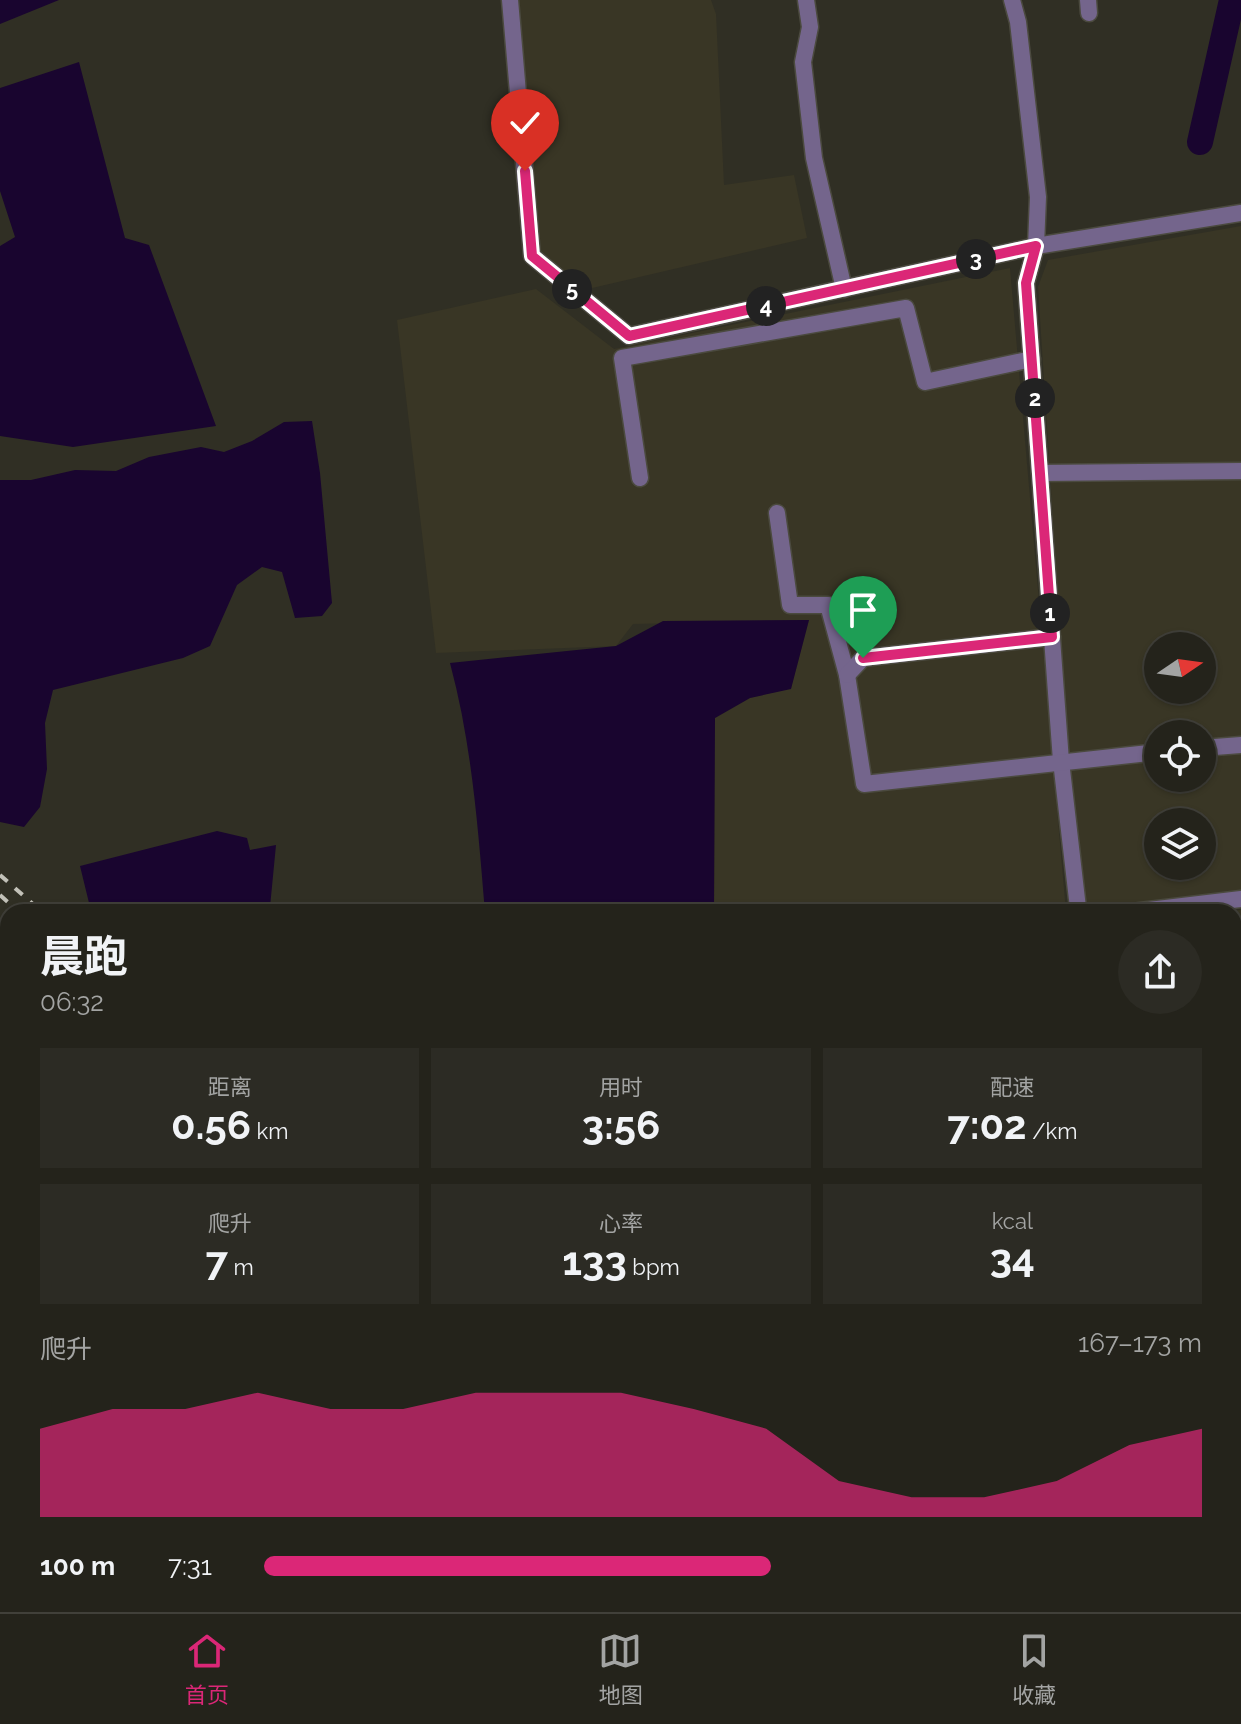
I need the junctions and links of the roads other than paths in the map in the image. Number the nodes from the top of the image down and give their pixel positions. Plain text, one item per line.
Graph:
1 (510, 0) edge
2 (806, 0) edge
3 (1012, 0) edge
4 (1241, 213) edge
5 (1036, 246) junction
6 (844, 289) junction
7 (1032, 359) junction
8 (1241, 471) edge
9 (1040, 473) junction
10 (640, 478) dead end
11 (777, 513) dead end
12 (1052, 637) junction
13 (847, 675) junction
14 (1241, 745) edge
15 (1216, 747) edge
16 (1144, 753) edge
17 (1061, 761) junction
18 (1241, 899) edge
19 (1078, 904) edge
20 (1199, 904) edge

1 - 6 street
2 - 6 street
3 - 5 street
4 - 5 street
5 - 6 street
5 - 7 street
7 - 9 street
7 - 10 street
8 - 9 street
9 - 12 street
11 - 13 street
12 - 13 street
12 - 17 street
13 - 17 street
14 - 15 street
16 - 17 street
17 - 19 street
18 - 20 street

